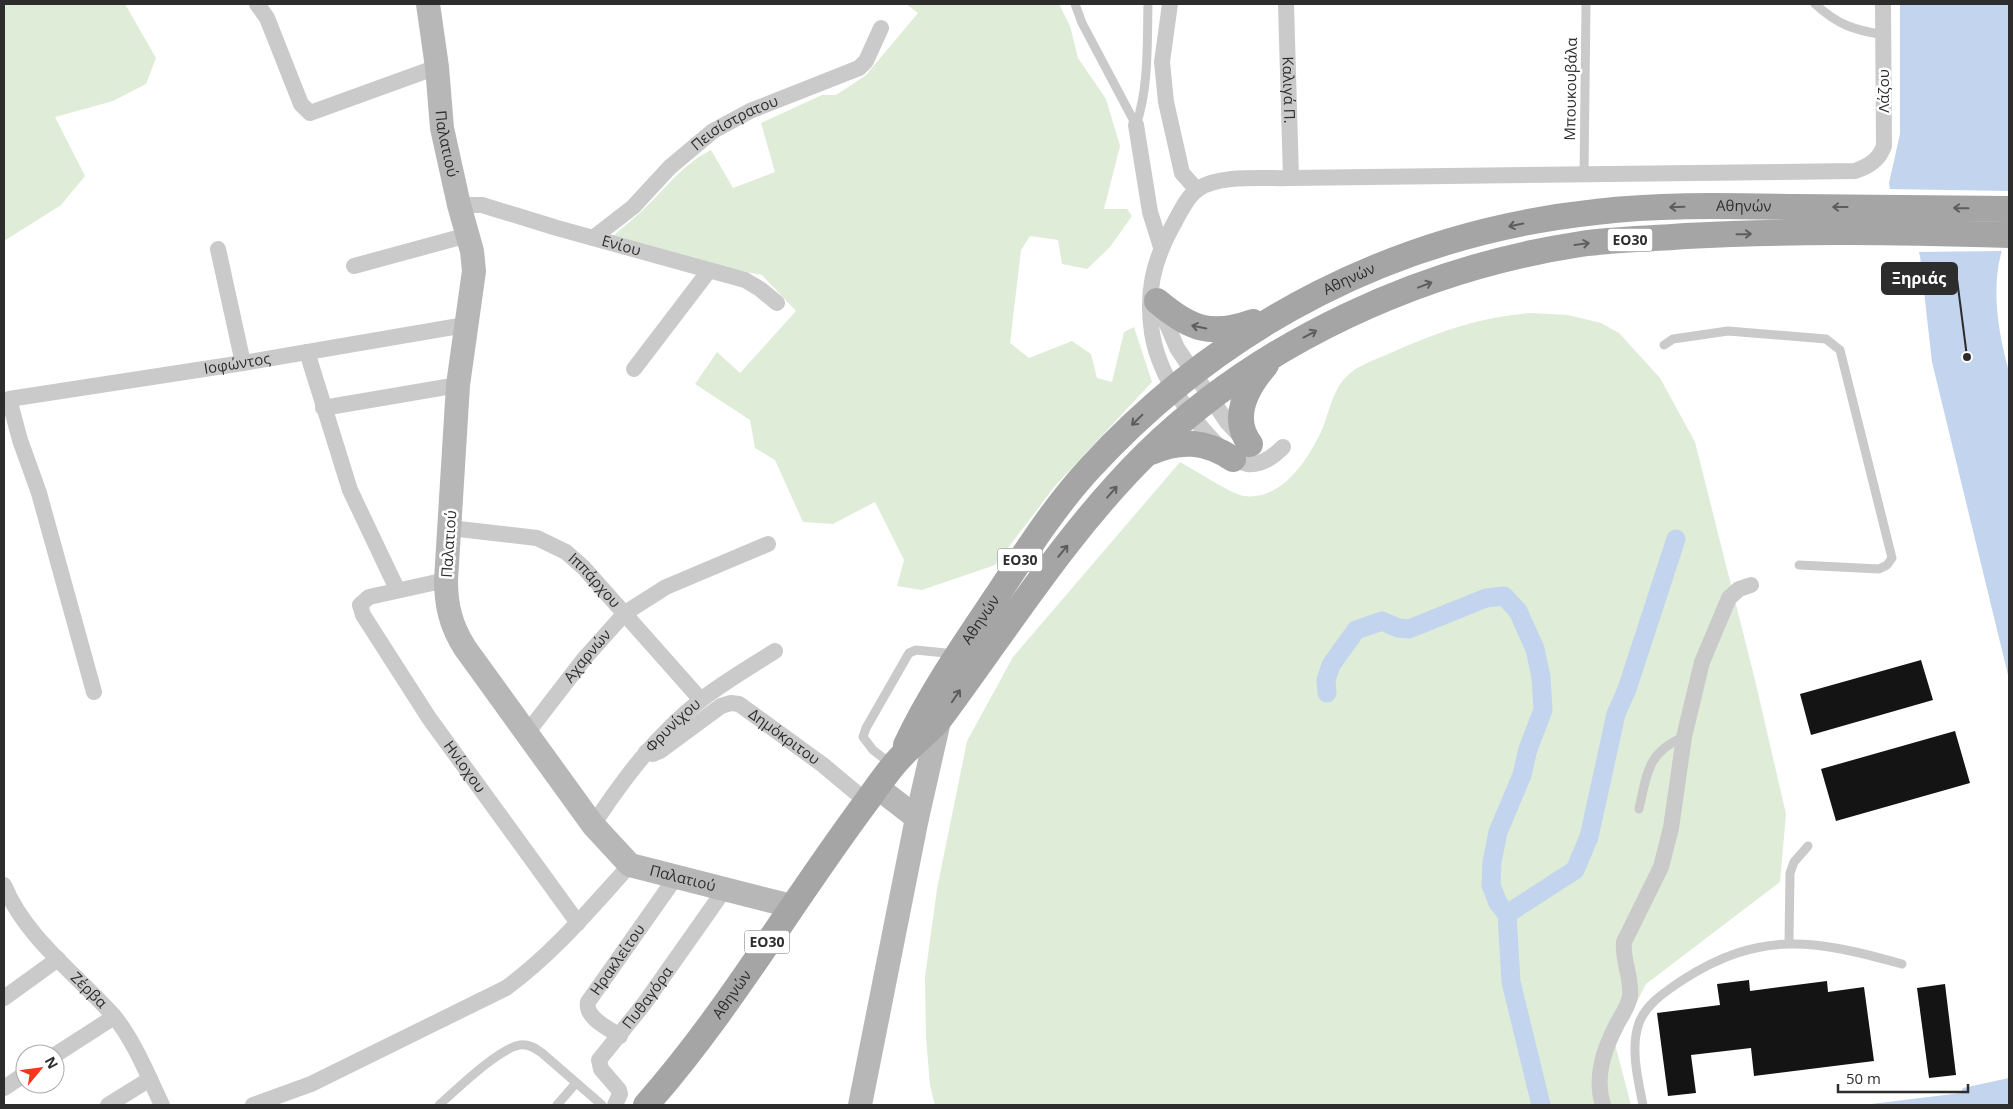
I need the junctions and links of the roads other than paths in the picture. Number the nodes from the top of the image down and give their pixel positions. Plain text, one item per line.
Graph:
1 (257, 4) edge
2 (428, 4) edge
3 (1075, 4) edge
4 (1148, 4) edge
5 (1170, 4) edge
6 (1286, 4) edge
7 (1586, 4) edge
8 (1815, 4) edge
9 (1883, 4) edge
10 (882, 28) dead end
11 (1884, 35) junction
12 (437, 67) junction
13 (1136, 125) junction
14 (1584, 175) junction
15 (1291, 178) junction
16 (1197, 190) junction
17 (459, 205) junction
18 (2009, 209) edge
19 (1889, 220) junction
20 (468, 235) junction
21 (2009, 235) edge
22 (593, 238) junction
23 (1161, 247) junction
24 (218, 249) dead end
25 (354, 266) dead end
26 (708, 272) junction
27 (1153, 292) junction
28 (777, 303) dead end
29 (1281, 315) junction
30 (465, 325) junction
31 (1664, 345) dead end
32 (1284, 348) junction
33 (307, 352) junction
34 (243, 363) junction
35 (634, 369) dead end
36 (1183, 379) junction
37 (458, 385) junction
38 (1201, 406) junction
39 (323, 408) junction
40 (1242, 451) junction
41 (1146, 455) junction
42 (450, 528) junction
43 (768, 544) dead end
44 (1799, 565) dead end
45 (446, 580) junction
46 (1751, 585) dead end
47 (397, 589) junction
48 (625, 613) junction
49 (775, 651) dead end
50 (957, 654) junction
51 (94, 692) dead end
52 (701, 700) junction
53 (930, 716) junction
54 (527, 733) junction
55 (1684, 737) junction
56 (646, 752) junction
57 (896, 762) junction
58 (872, 794) junction
59 (1640, 809) dead end
60 (917, 818) junction
61 (594, 825) junction
62 (1808, 846) dead end
63 (630, 865) junction
64 (676, 877) junction
65 (725, 889) junction
66 (5, 890) edge
67 (791, 906) junction
68 (578, 923) junction
69 (1789, 942) junction
70 (58, 959) junction
71 (1902, 964) dead end
72 (4, 998) edge
73 (114, 1017) junction
74 (620, 1036) junction
75 (65, 1049) edge
76 (150, 1079) junction
77 (15, 1081) edge
78 (576, 1083) junction
79 (4, 1088) edge
80 (108, 1105) edge
81 (162, 1105) edge
82 (253, 1105) edge
83 (439, 1105) edge
84 (557, 1105) edge
85 (602, 1105) edge
86 (615, 1105) edge
87 (646, 1105) edge
88 (860, 1105) edge
89 (1603, 1105) edge
90 (1643, 1105) edge

1 - 12 street
2 - 12 street, Παλατιού
3 - 13 lane
4 - 13 lane
5 - 16 street
6 - 15 street, Καλιγά Π.
7 - 14 lane, Μπουκουβάλα
8 - 11 lane
9 - 11 street, Λάζου
10 - 22 street, Πεισίστρατου
11 - 14 street, Λάζου
12 - 17 street, Παλατιού
13 - 23 street
14 - 15 street
15 - 16 street
16 - 23 street
17 - 20 street, Παλατιού
17 - 22 street, Ενίου
18 -> 19 main road, Αθηνών / ΕΟ30
19 - 21 main road, Αθηνών / ΕΟ30
19 -> 29 main road, Αθηνών / ΕΟ30
32 -> 19 main road, Αθηνών / ΕΟ30
20 - 25 street
20 - 30 street, Παλατιού
22 - 26 street, Ενίου
23 - 27 street
24 - 34 street
26 - 28 street, Ενίου
26 - 35 street
29 -> 27 main road
27 - 36 street
27 - 36 street
29 - 36 main road, Αθηνών / ΕΟ30
30 - 33 street, Ιοφώντος
30 - 37 street, Παλατιού
31 - 44 lane
32 - 38 main road, Αθηνών / ΕΟ30
32 - 40 main road
33 - 34 street, Ιοφώντος
33 - 39 street
34 - 51 street, Ιοφώντος
36 - 38 street
36 - 38 street
36 -> 50 main road, Αθηνών / ΕΟ30
37 - 39 street
37 - 42 street, Παλατιού
38 - 40 street
38 - 40 street
38 - 41 main road, Αθηνών / ΕΟ30
39 - 47 street
40 - 41 main road
53 -> 41 main road, Αθηνών / ΕΟ30
42 - 45 street, Παλατιού
42 - 48 street, Ιππάρχου
43 - 48 street, Αχαρνών
45 - 47 street
45 - 54 street, Παλατιού
46 - 55 street
47 - 68 street, Ηνίοχου
48 - 52 street, Ιππάρχου
48 - 54 street, Αχαρνών
49 - 52 street, Φρυνίχου
50 - 53 main road, Αθηνών / ΕΟ30
50 - 57 lane
52 - 56 street, Φρυνίχου
53 - 57 main road, Αθηνών / ΕΟ30
53 - 60 street
54 - 61 street, Παλατιού
55 - 59 lane
55 - 89 street
56 - 58 street, Δημόκριτου
56 - 61 street, Φρυνίχου
57 - 58 main road, Αθηνών / ΕΟ30
58 - 60 street
58 - 67 main road, Αθηνών / ΕΟ30
60 - 88 street
61 - 63 street, Παλατιού
62 - 69 lane
63 - 64 street, Παλατιού
63 - 68 street
64 - 65 street, Παλατιού
64 - 74 street, Ηρακλείτου
65 - 67 street, Παλατιού
65 - 74 street, Πυθαγόρα
66 - 70 street, Ζέρβα
67 - 87 main road, Αθηνών / ΕΟ30
68 - 82 street
69 - 71 lane
69 - 90 lane
70 - 72 street
70 - 73 street, Ζέρβα
73 - 75 street
73 - 76 street, Ζέρβα
74 - 86 street, Πυθαγόρα
76 - 80 street
76 - 81 street, Ζέρβα
77 - 79 street
78 - 83 lane
78 - 84 lane
78 - 85 lane

